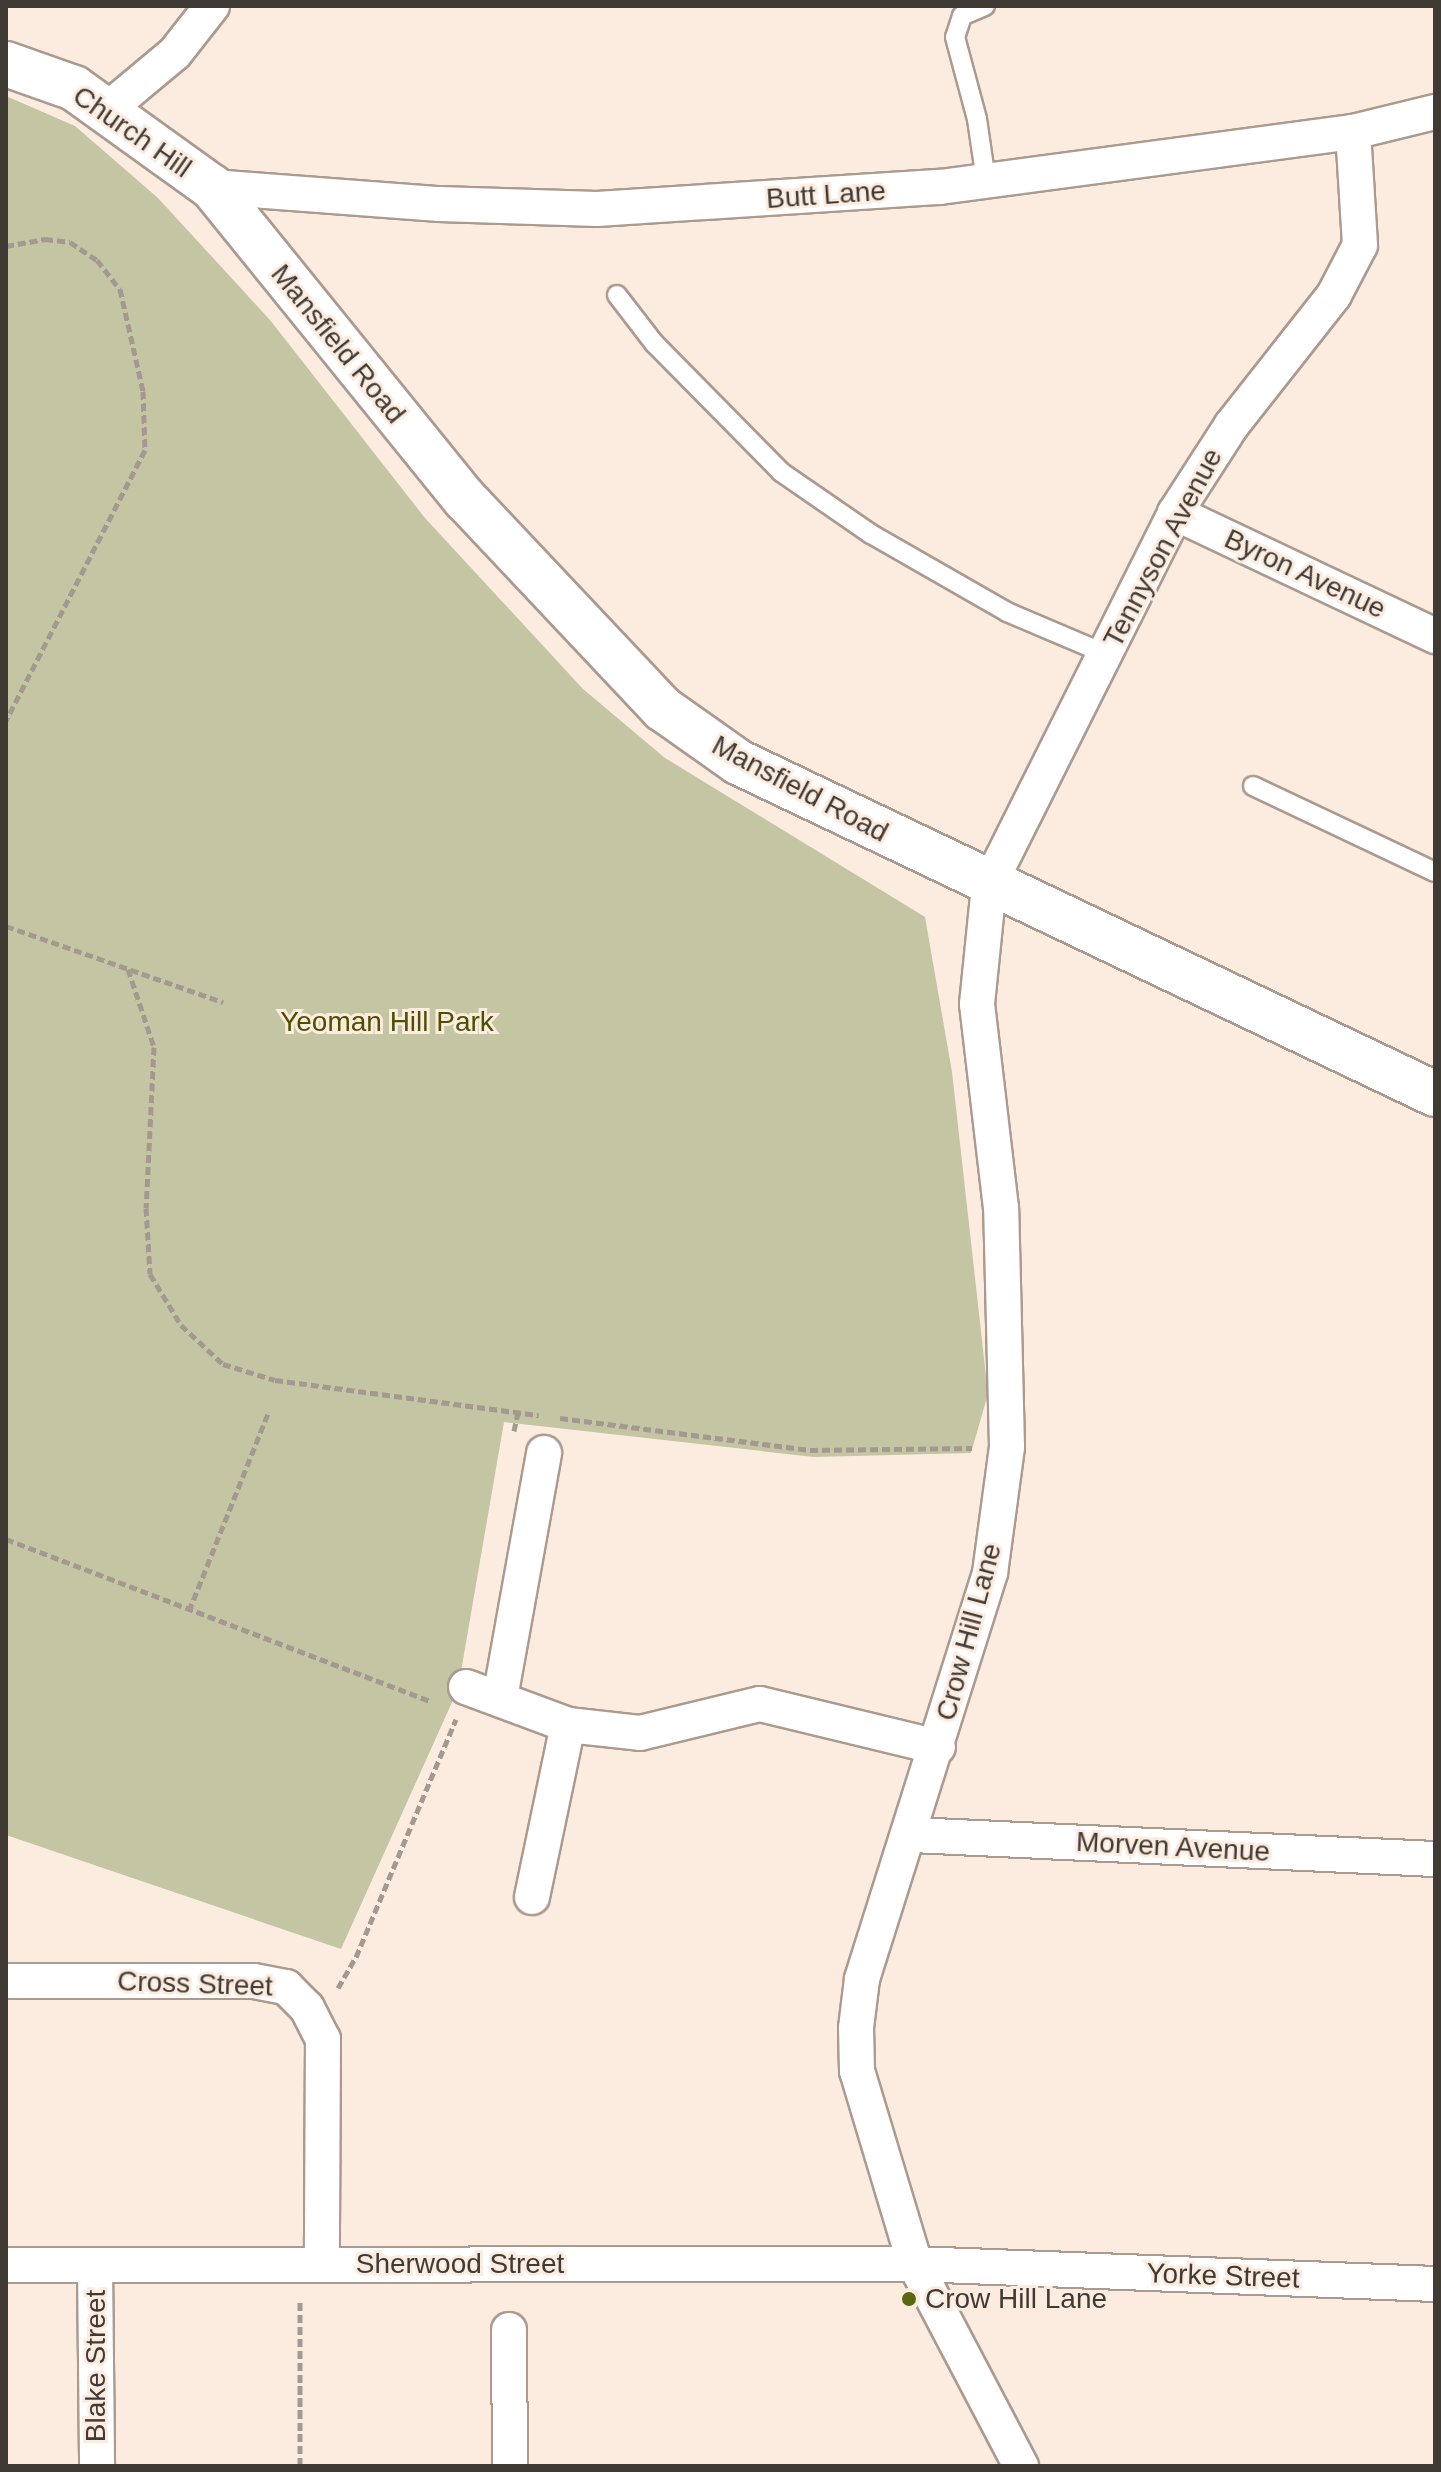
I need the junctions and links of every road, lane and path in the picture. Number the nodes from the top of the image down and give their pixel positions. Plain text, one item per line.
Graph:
1 (212, 6) edge
2 (985, 6) edge
3 (6, 64) edge
4 (108, 109) junction
5 (1435, 112) edge
6 (1353, 132) junction
7 (986, 181) junction
8 (212, 187) junction
9 (6, 246) edge
10 (617, 295) dead end
11 (1175, 513) junction
12 (1435, 636) edge
13 (1106, 654) junction
14 (6, 721) edge
15 (1253, 786) dead end
16 (1435, 872) edge
17 (989, 885) junction
18 (6, 926) edge
19 (128, 969) junction
20 (223, 1002) dead end
21 (1435, 1094) edge
22 (269, 1411) dead end
23 (518, 1412) junction
24 (513, 1439) dead end
25 (1007, 1447) junction
26 (544, 1453) dead end
27 (6, 1539) edge
28 (189, 1611) junction
29 (466, 1687) joint
30 (500, 1698) junction
31 (435, 1702) dead end
32 (568, 1725) junction
33 (938, 1747) junction
34 (912, 1835) junction
35 (1435, 1859) edge
36 (532, 1897) dead end
37 (6, 1981) edge
38 (307, 2008) junction
39 (311, 2264) junction
40 (915, 2264) junction
41 (6, 2265) edge
42 (95, 2266) junction
43 (1435, 2284) edge
44 (509, 2330) dead end
45 (97, 2466) edge
46 (300, 2466) edge
47 (510, 2466) edge
48 (1021, 2466) edge

1 - 4 street
2 - 7 lane
3 - 4 main road, Church Hill
4 - 8 main road, Church Hill
5 - 6 street, Butt Lane
6 - 7 street, Butt Lane
6 - 11 street, Tennyson Avenue
7 - 8 street, Butt Lane
8 - 17 main road, Mansfield Road
9 - 14 path
10 - 13 lane
11 - 12 street, Byron Avenue
11 - 13 street, Tennyson Avenue
13 - 17 street, Tennyson Avenue
15 - 16 lane
17 - 21 main road, Mansfield Road
17 - 25 street, Crow Hill Lane
18 - 19 path
19 - 20 path
19 - 23 path
22 - 28 path
23 - 24 path
23 - 25 path
25 - 33 street, Crow Hill Lane
26 - 30 street
27 - 28 path
28 - 31 path
29 - 30 street
29 - 38 path
30 - 32 street
32 - 33 street
32 - 36 street
33 - 34 street, Crow Hill Lane
34 - 35 street, Morven Avenue
34 - 40 street, Crow Hill Lane
37 - 38 street, Cross Street
38 - 39 street, Cross Street
39 - 40 street, Sherwood Street
39 - 42 street, Sherwood Street
39 - 46 path
40 - 43 street, Yorke Street
40 - 48 street
41 - 42 street, Sherwood Street
42 - 45 street, Blake Street
44 - 47 street

